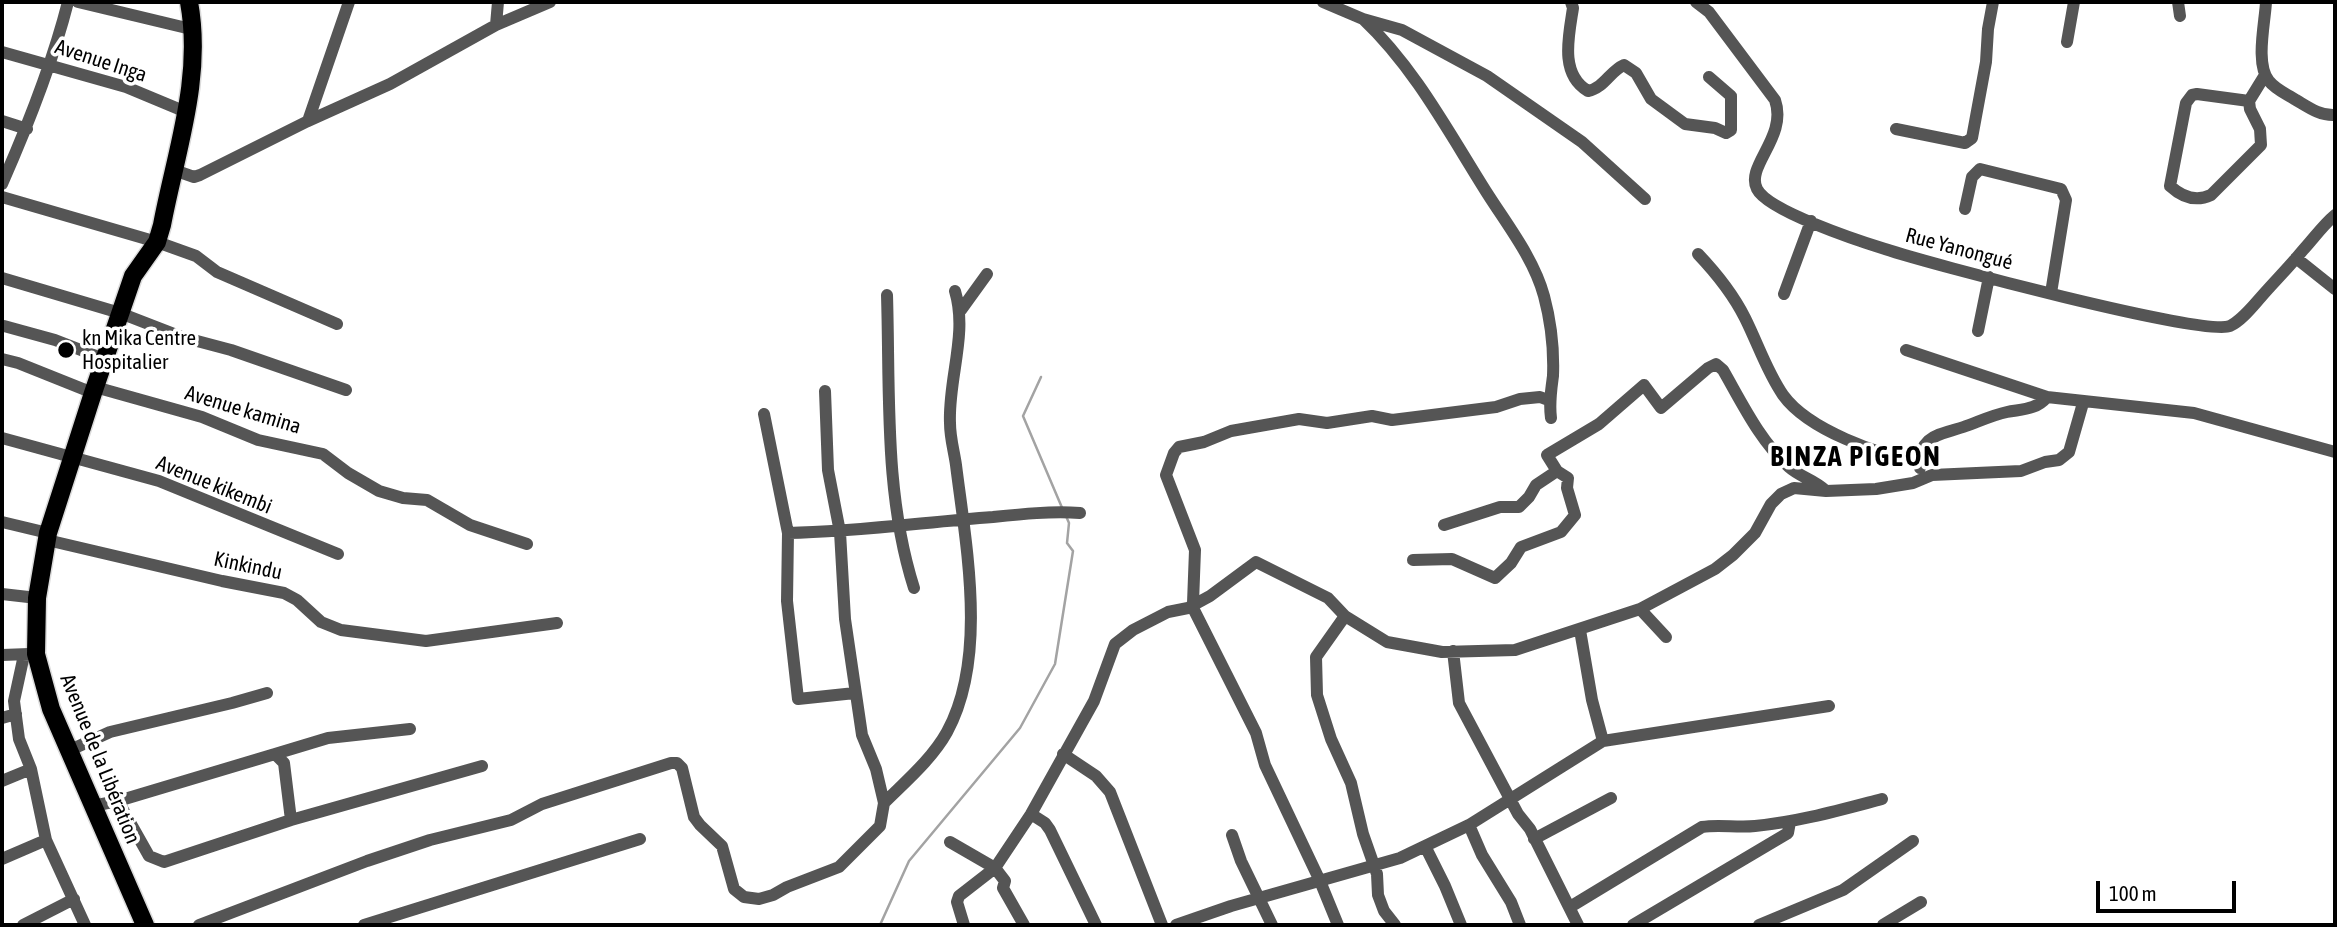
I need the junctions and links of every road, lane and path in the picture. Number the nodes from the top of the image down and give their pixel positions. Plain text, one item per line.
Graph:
1 (68, 2) edge
2 (78, 2) edge
3 (189, 2) edge
4 (349, 2) edge
5 (498, 2) edge
6 (550, 2) edge
7 (1323, 2) edge
8 (1571, 2) edge
9 (1696, 2) edge
10 (1993, 2) edge
11 (2074, 2) edge
12 (2178, 2) edge
13 (2266, 2) edge
14 (2180, 16) dead end
15 (1363, 19) junction
16 (496, 25) junction
17 (195, 30) junction
18 (2067, 42) dead end
19 (2, 52) edge
20 (48, 64) junction
21 (2265, 75) junction
22 (1709, 77) dead end
23 (2249, 102) junction
24 (186, 112) junction
25 (2335, 115) edge
26 (2, 121) edge
27 (308, 121) junction
28 (27, 129) junction
29 (1896, 130) dead end
30 (174, 170) junction
31 (2, 184) edge
32 (2, 197) edge
33 (1645, 199) dead end
34 (1965, 209) dead end
35 (2335, 215) edge
36 (1811, 222) junction
37 (157, 242) junction
38 (1698, 254) dead end
39 (2296, 258) junction
40 (986, 274) dead end
41 (2, 278) edge
42 (1989, 278) junction
43 (2335, 289) edge
44 (955, 292) dead end
45 (2051, 293) junction
46 (1784, 294) dead end
47 (887, 295) dead end
48 (961, 310) junction
49 (120, 313) junction
50 (337, 324) dead end
51 (4, 326) dead end
52 (1978, 331) dead end
53 (1906, 349) dead end
54 (2, 359) edge
55 (104, 359) junction
56 (94, 390) junction
57 (346, 390) dead end
58 (825, 391) dead end
59 (2047, 397) junction
60 (1548, 400) junction
61 (2083, 403) junction
62 (764, 414) dead end
63 (1551, 418) dead end
64 (2, 438) edge
65 (2335, 452) edge
66 (74, 459) junction
67 (1920, 463) junction
68 (1557, 471) junction
69 (1926, 477) junction
70 (1826, 491) junction
71 (1080, 513) dead end
72 (962, 519) junction
73 (2, 522) edge
74 (1444, 525) dead end
75 (899, 526) junction
76 (840, 532) junction
77 (788, 533) junction
78 (48, 537) junction
79 (527, 544) dead end
80 (338, 554) dead end
81 (1413, 560) dead end
82 (914, 588) dead end
83 (2, 594) edge
84 (37, 598) junction
85 (1192, 605) junction
86 (1640, 609) junction
87 (1345, 616) junction
88 (556, 623) dead end
89 (1580, 630) junction
90 (1665, 637) dead end
91 (1453, 651) junction
92 (30, 654) junction
93 (2, 655) edge
94 (267, 692) dead end
95 (856, 693) junction
96 (1829, 706) dead end
97 (16, 714) junction
98 (2, 718) edge
99 (410, 729) dead end
100 (1603, 741) junction
101 (68, 751) junction
102 (275, 754) junction
103 (1063, 754) junction
104 (482, 766) dead end
105 (31, 769) junction
106 (2, 782) edge
107 (1612, 798) dead end
108 (1882, 799) dead end
109 (1512, 800) junction
110 (118, 801) junction
111 (884, 803) junction
112 (92, 806) junction
113 (1031, 814) junction
114 (292, 820) junction
115 (1790, 822) junction
116 (1469, 825) junction
117 (1232, 835) dead end
118 (640, 839) dead end
119 (1534, 839) junction
120 (46, 840) junction
121 (1913, 841) dead end
122 (950, 842) dead end
123 (1425, 846) junction
124 (2, 859) edge
125 (1374, 866) junction
126 (995, 869) junction
127 (1320, 881) junction
128 (1259, 898) junction
129 (74, 899) junction
130 (1921, 902) dead end
131 (1570, 907) junction
132 (23, 925) edge
133 (85, 925) edge
134 (145, 925) edge
135 (198, 925) edge
136 (364, 925) edge
137 (964, 925) edge
138 (1024, 925) edge
139 (1096, 925) edge
140 (1162, 925) edge
141 (1177, 925) edge
142 (1272, 925) edge
143 (1338, 925) edge
144 (1395, 925) edge
145 (1461, 925) edge
146 (1520, 925) edge
147 (1578, 925) edge
148 (1633, 925) edge
149 (1759, 925) edge
150 (1883, 925) edge

1 - 20 street
2 - 17 street
3 - 17 highway, Avenue de la Libération
4 - 27 street
5 - 16 street
6 - 16 street
7 - 15 street
8 - 22 street
9 - 36 street, Rue Yanongué
10 - 29 street
11 - 18 street
12 - 14 street
13 - 21 street
15 - 33 street
15 - 60 street
16 - 27 street
17 - 24 highway, Avenue de la Libération
19 - 20 street, Avenue Inga
20 - 24 street, Avenue Inga
20 - 28 street
21 - 23 street
21 - 25 street
23 - 23 street
24 - 30 highway, Avenue de la Libération
26 - 28 street
27 - 30 street
28 - 31 street
30 - 37 highway, Avenue de la Libération
32 - 37 street
34 - 45 street
35 - 39 street, Rue Yanongué
36 - 42 street, Rue Yanongué
36 - 46 street
37 - 49 highway, Avenue de la Libération
37 - 50 street
38 - 67 street
39 - 43 street
39 - 45 street, Rue Yanongué
40 - 48 street
41 - 49 street
42 - 45 street, Rue Yanongué
42 - 52 street
44 - 48 street
47 - 75 street
48 - 72 street
49 - 55 highway, Avenue de la Libération
49 - 57 street
51 - 55 street
53 - 59 street
54 - 56 street, Avenue kamina
55 - 56 highway, Avenue de la Libération
56 - 66 highway, Avenue de la Libération
56 - 79 street, Avenue kamina
58 - 76 street
59 - 61 street
59 - 67 street
60 - 63 street
60 - 85 street
61 - 65 street
61 - 69 street
62 - 77 street
64 - 66 street, Avenue kikembi
66 - 78 highway, Avenue de la Libération
66 - 80 street, Avenue kikembi
67 - 69 street
68 - 70 street
68 - 74 street
68 - 81 street
69 - 70 street
70 - 86 street
71 - 72 street
72 - 75 street
72 - 111 street
73 - 78 street, Kinkindu
75 - 76 street
75 - 82 street
76 - 77 street
76 - 95 street
77 - 95 street
78 - 84 highway, Avenue de la Libération
78 - 88 street, Kinkindu
83 - 84 street
84 - 92 highway, Avenue de la Libération
85 - 87 street
85 - 103 street
85 - 127 street
86 - 89 street
86 - 90 street
87 - 91 street
87 - 125 street
89 - 91 street
89 - 100 street
91 - 109 street
92 - 93 street
92 - 97 street
92 - 101 highway, Avenue de la Libération
94 - 101 street
95 - 111 street
96 - 100 street
97 - 98 street
97 - 105 street
99 - 102 street
100 - 109 street
101 - 112 highway, Avenue de la Libération
102 - 110 street
102 - 114 street
103 - 113 street
103 - 140 street
104 - 114 street
105 - 106 street
105 - 120 street
107 - 119 street
108 - 115 street
109 - 116 street
109 - 119 street
110 - 112 street
110 - 114 street
111 - 135 street
112 - 134 highway, Avenue de la Libération
113 - 126 street
113 - 139 street
115 - 131 street
115 - 148 street
116 - 123 street
116 - 146 street
117 - 128 street
118 - 136 street
119 - 131 street
120 - 124 street
120 - 129 street
121 - 149 street
122 - 126 street
123 - 125 street
123 - 145 street
125 - 127 street
125 - 144 street
126 - 137 street
126 - 138 street
127 - 128 street
127 - 143 street
128 - 141 street
128 - 142 street
129 - 132 street
129 - 133 street
130 - 150 street
131 - 147 street

